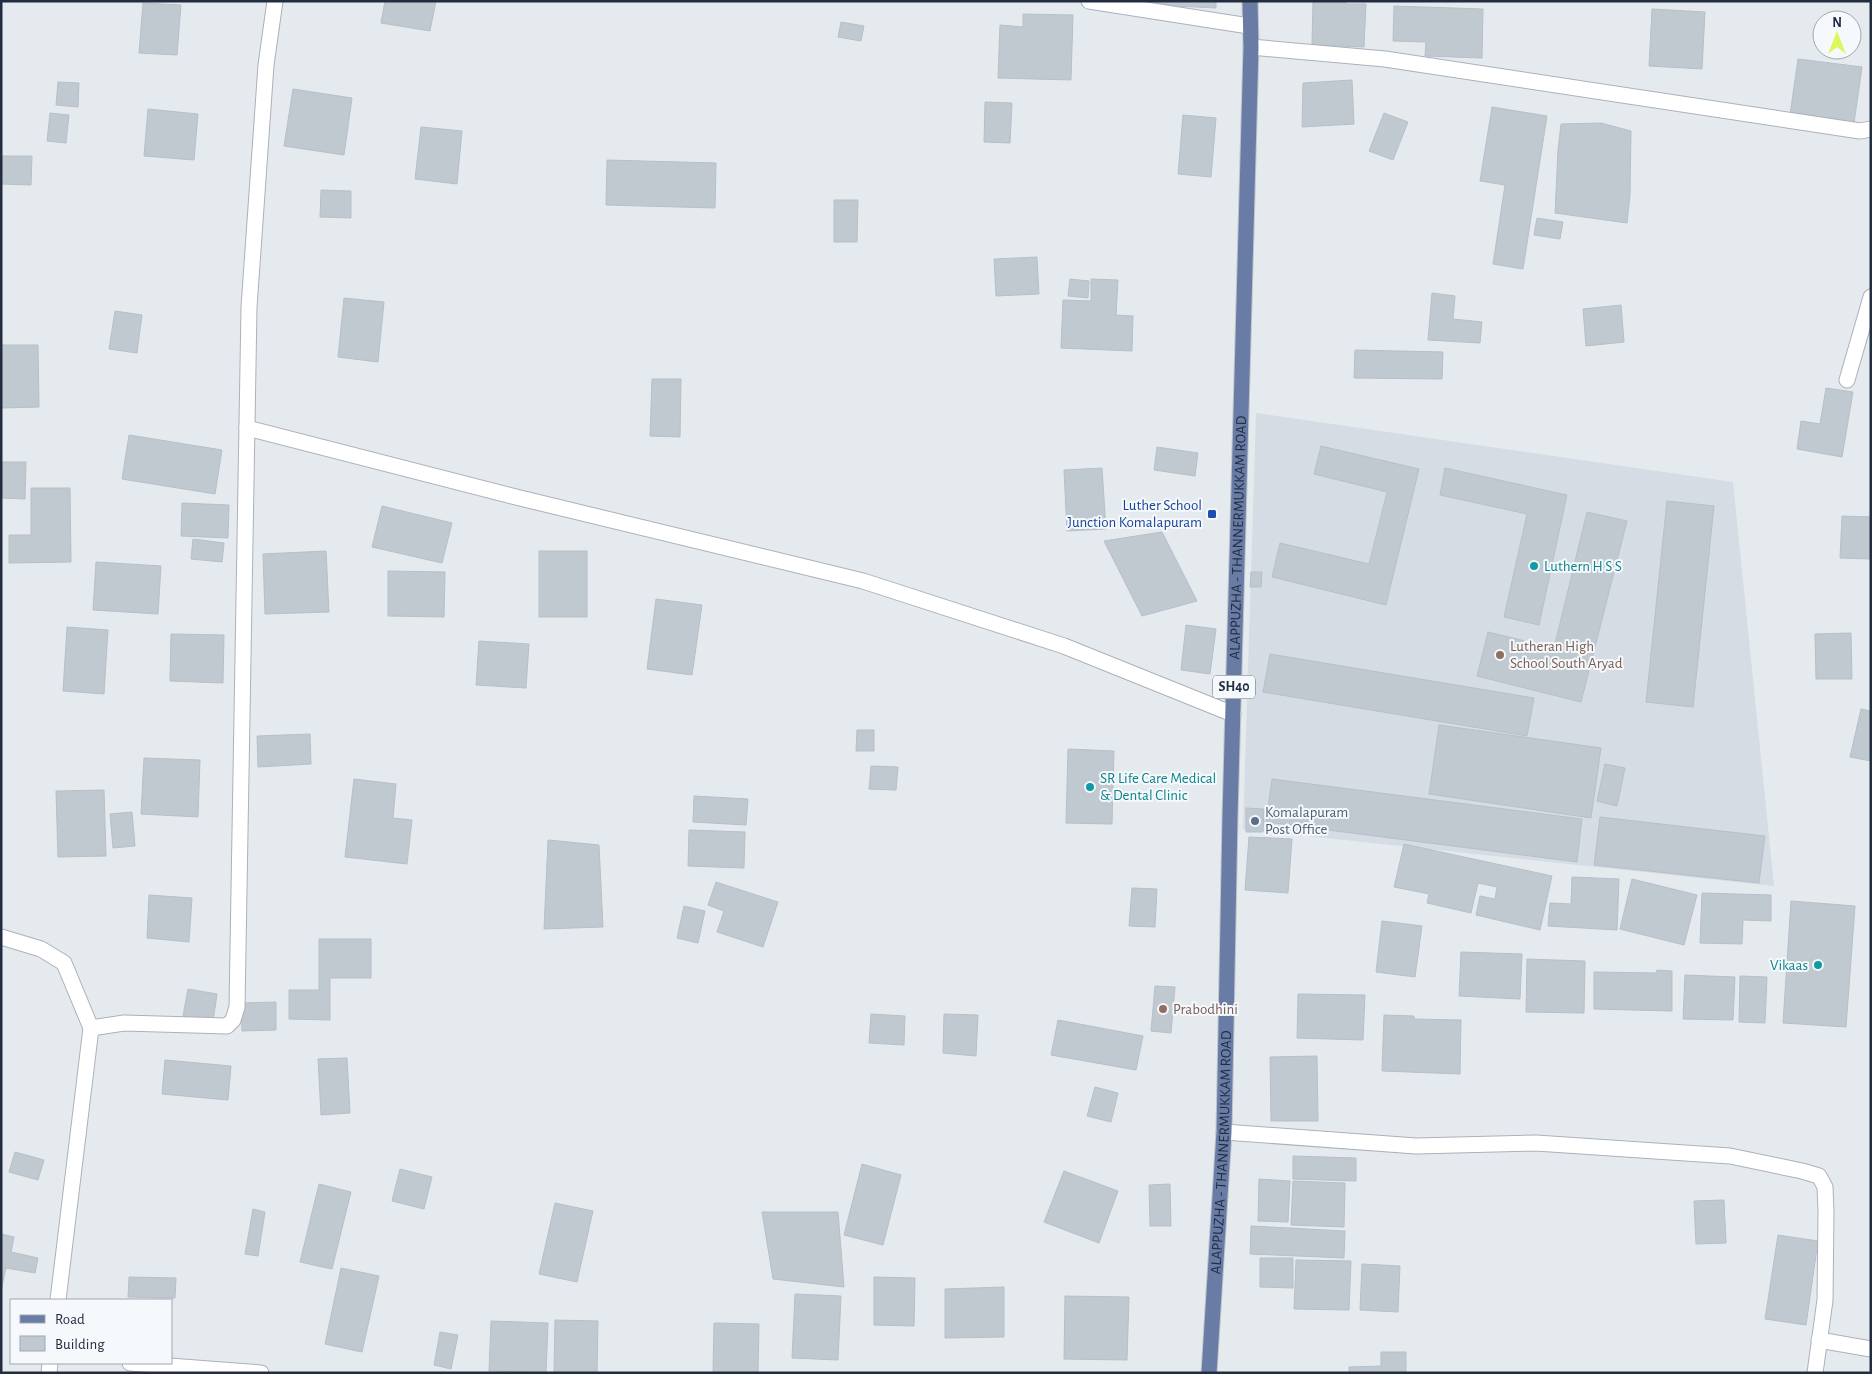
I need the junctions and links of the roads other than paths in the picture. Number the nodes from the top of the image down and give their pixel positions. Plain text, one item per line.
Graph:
1 (275, 1) edge
2 (1089, 1) edge
3 (1250, 1) edge
4 (1249, 26) junction
5 (1251, 47) junction
6 (1871, 129) edge
7 (1871, 297) edge
8 (1847, 380) dead end
9 (247, 428) junction
10 (1233, 714) junction
11 (1, 937) edge
12 (91, 1028) junction
13 (1224, 1132) junction
14 (58, 1299) edge
15 (1819, 1340) junction
16 (1871, 1349) edge
17 (143, 1364) edge
18 (262, 1373) edge
19 (1210, 1373) edge
20 (1815, 1373) edge

1 - 9 street
2 - 4 street
3 - 4 main road, ALAPPUZHA - THANNERMUKKAM ROAD / SH40
4 - 5 main road, ALAPPUZHA - THANNERMUKKAM ROAD / SH40
5 - 6 street
5 - 10 main road, ALAPPUZHA - THANNERMUKKAM ROAD / SH40
7 - 8 street
9 - 10 street
9 - 12 street
10 - 13 main road, ALAPPUZHA - THANNERMUKKAM ROAD / SH40
11 - 12 street
12 - 14 street
13 - 15 street
13 - 19 main road, ALAPPUZHA - THANNERMUKKAM ROAD / SH40
15 - 16 street
15 - 20 street
17 - 18 street

